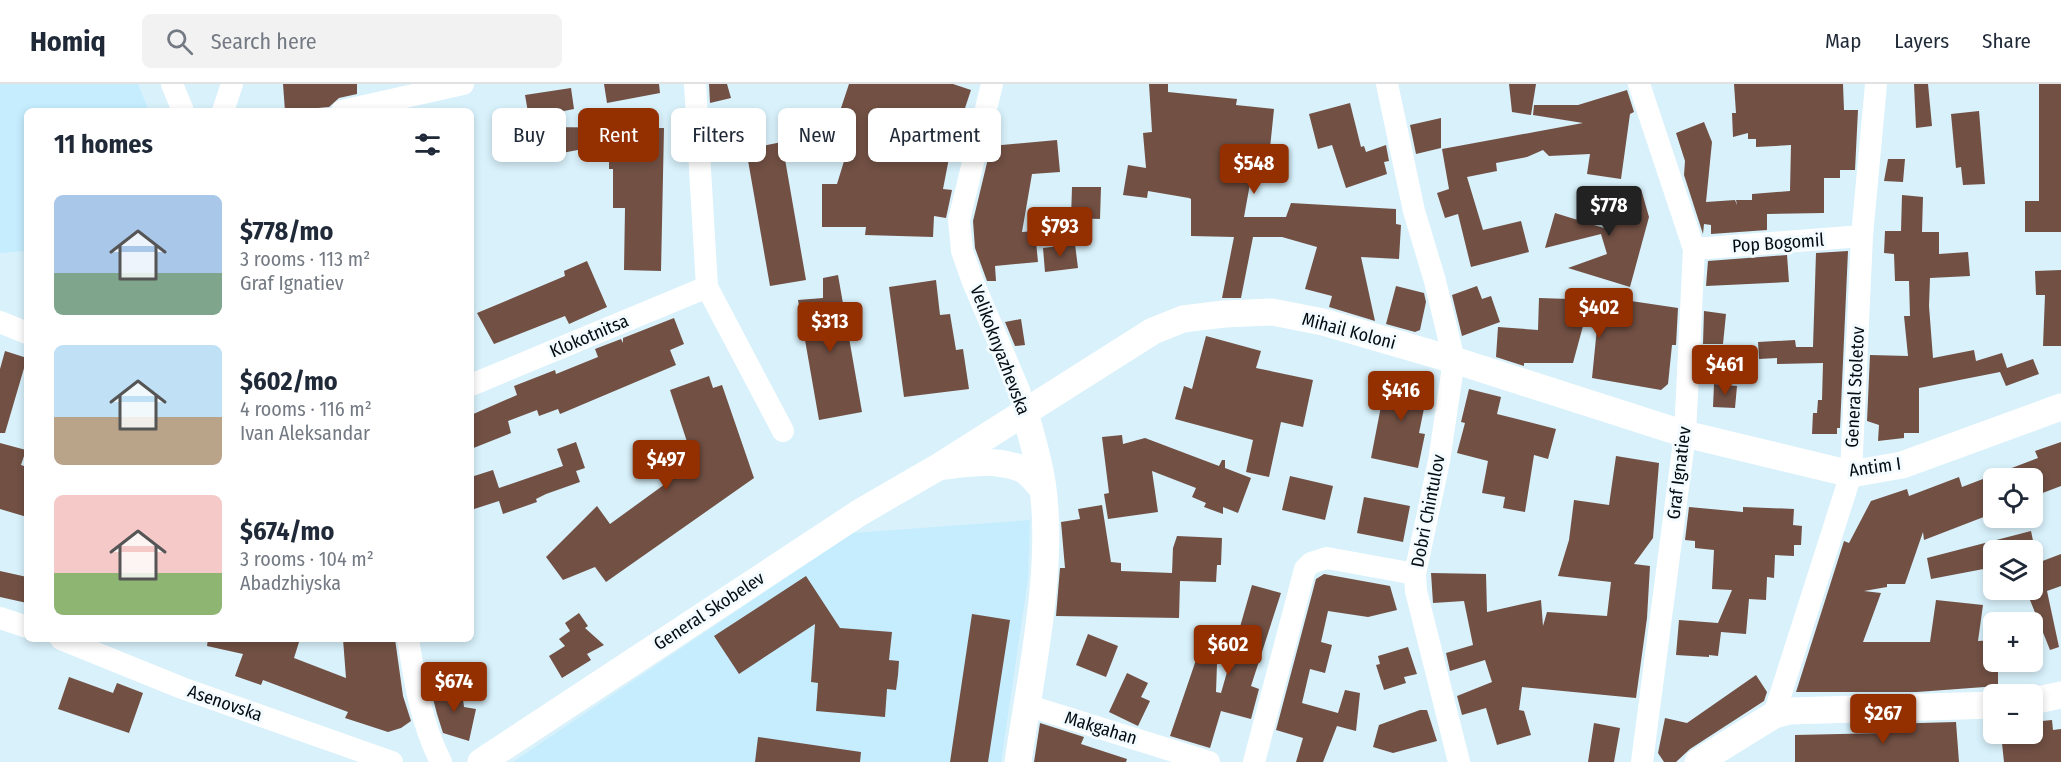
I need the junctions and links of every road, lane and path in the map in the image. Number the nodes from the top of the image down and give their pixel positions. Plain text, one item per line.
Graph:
1 (172, 84) edge
2 (232, 84) edge
3 (463, 84) edge
4 (694, 84) edge
5 (992, 84) edge
6 (1387, 84) edge
7 (1639, 84) edge
8 (1876, 84) edge
9 (182, 108) edge
10 (224, 108) edge
11 (355, 108) edge
12 (1862, 236) junction
13 (1694, 249) junction
14 (707, 287) junction
15 (0, 322) edge
16 (24, 332) edge
17 (1454, 360) junction
18 (474, 384) edge
19 (2061, 407) edge
20 (1025, 413) junction
21 (783, 431) dead end
22 (1685, 434) junction
23 (940, 466) junction
24 (1851, 474) junction
25 (1043, 489) junction
26 (1415, 574) junction
27 (0, 618) edge
28 (24, 626) edge
29 (74, 642) edge
30 (408, 642) edge
31 (2061, 695) edge
32 (2043, 699) edge
33 (1026, 705) junction
34 (1983, 705) edge
35 (1774, 715) junction
36 (392, 762) edge
37 (441, 762) edge
38 (481, 762) edge
39 (1018, 762) edge
40 (1209, 762) edge
41 (1254, 762) edge
42 (1459, 762) edge
43 (1642, 762) edge
44 (1698, 762) edge

1 - 9 street
2 - 10 street
3 - 11 street
4 - 14 street
5 - 20 street, Velikoknyazhevska
6 - 17 street, Dobri Chintulov
7 - 13 street, Graf Ignatiev
8 - 12 street, General Stoletov
12 - 13 street, Pop Bogomil
12 - 24 street, General Stoletov
13 - 22 street, Graf Ignatiev
14 - 18 street, Klokotnitsa
14 - 21 street
15 - 16 street
17 - 20 street, Mihail Koloni
17 - 22 street, Mihail Koloni
17 - 26 street, Dobri Chintulov
19 - 24 street, Antim I
20 - 23 street, Mihail Koloni
20 - 25 street, Velikoknyazhevska
22 - 24 street, Antim I
22 - 43 street, Graf Ignatiev
23 - 25 street
23 - 38 street, General Skobelev
24 - 35 street, General Stoletov
25 - 33 street, Velikoknyazhevska
26 - 41 street
26 - 42 street, Dobri Chintulov
27 - 28 street
29 - 36 street, Asenovska
30 - 37 street
31 - 32 street
33 - 39 street, Velikoknyazhevska
33 - 40 street, Makgahan
34 - 35 street
35 - 44 street

